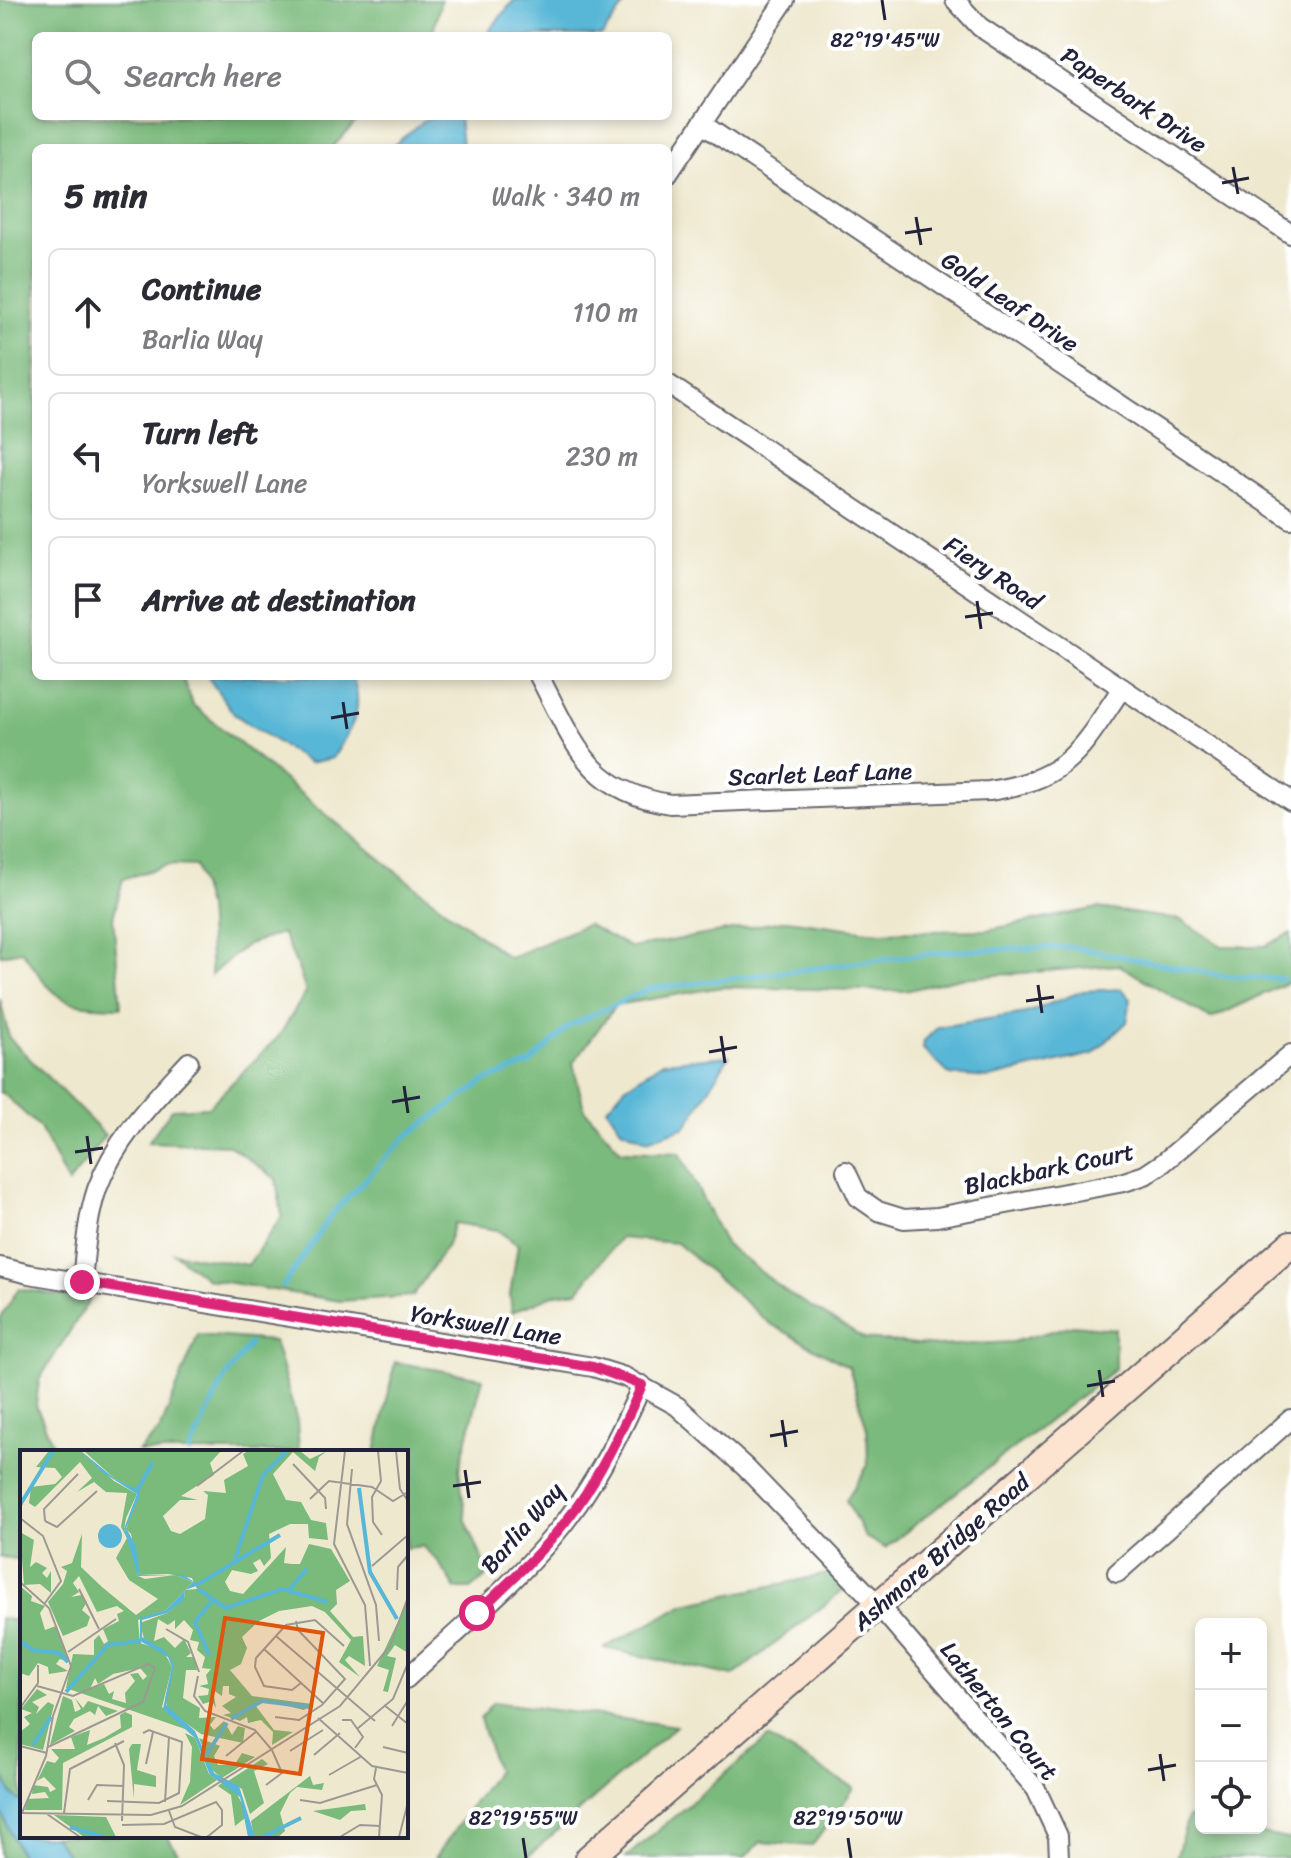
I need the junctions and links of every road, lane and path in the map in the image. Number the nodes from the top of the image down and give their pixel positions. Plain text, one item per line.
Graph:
1 (785, 0) edge
2 (955, 0) edge
3 (702, 124) junction
4 (672, 168) edge
5 (1291, 234) edge
6 (672, 387) edge
7 (1291, 519) edge
8 (541, 680) edge
9 (1122, 688) junction
10 (1291, 801) edge
11 (1291, 1054) edge
12 (189, 1062) dead end
13 (846, 1171) dead end
14 (1291, 1244) edge
15 (0, 1267) edge
16 (82, 1282) junction
17 (642, 1385) junction
18 (1291, 1419) edge
19 (1117, 1573) dead end
20 (879, 1606) junction
21 (408, 1677) edge
22 (589, 1858) edge
23 (1059, 1858) edge

1 - 3 street
2 - 5 street, Paperbark Drive
3 - 4 street
3 - 7 street, Gold Leaf Drive
6 - 9 street, Fiery Road
8 - 9 street, Scarlet Leaf Lane
9 - 10 street, Fiery Road
11 - 13 street, Blackbark Court
12 - 16 street
14 - 20 main road, Ashmore Bridge Road
15 - 16 street, Yorkswell Lane
16 - 17 street, Yorkswell Lane
17 - 20 street, Yorkswell Lane
17 - 21 street, Barlia Way
18 - 19 street
20 - 22 main road, Ashmore Bridge Road
20 - 23 street, Latherton Court

